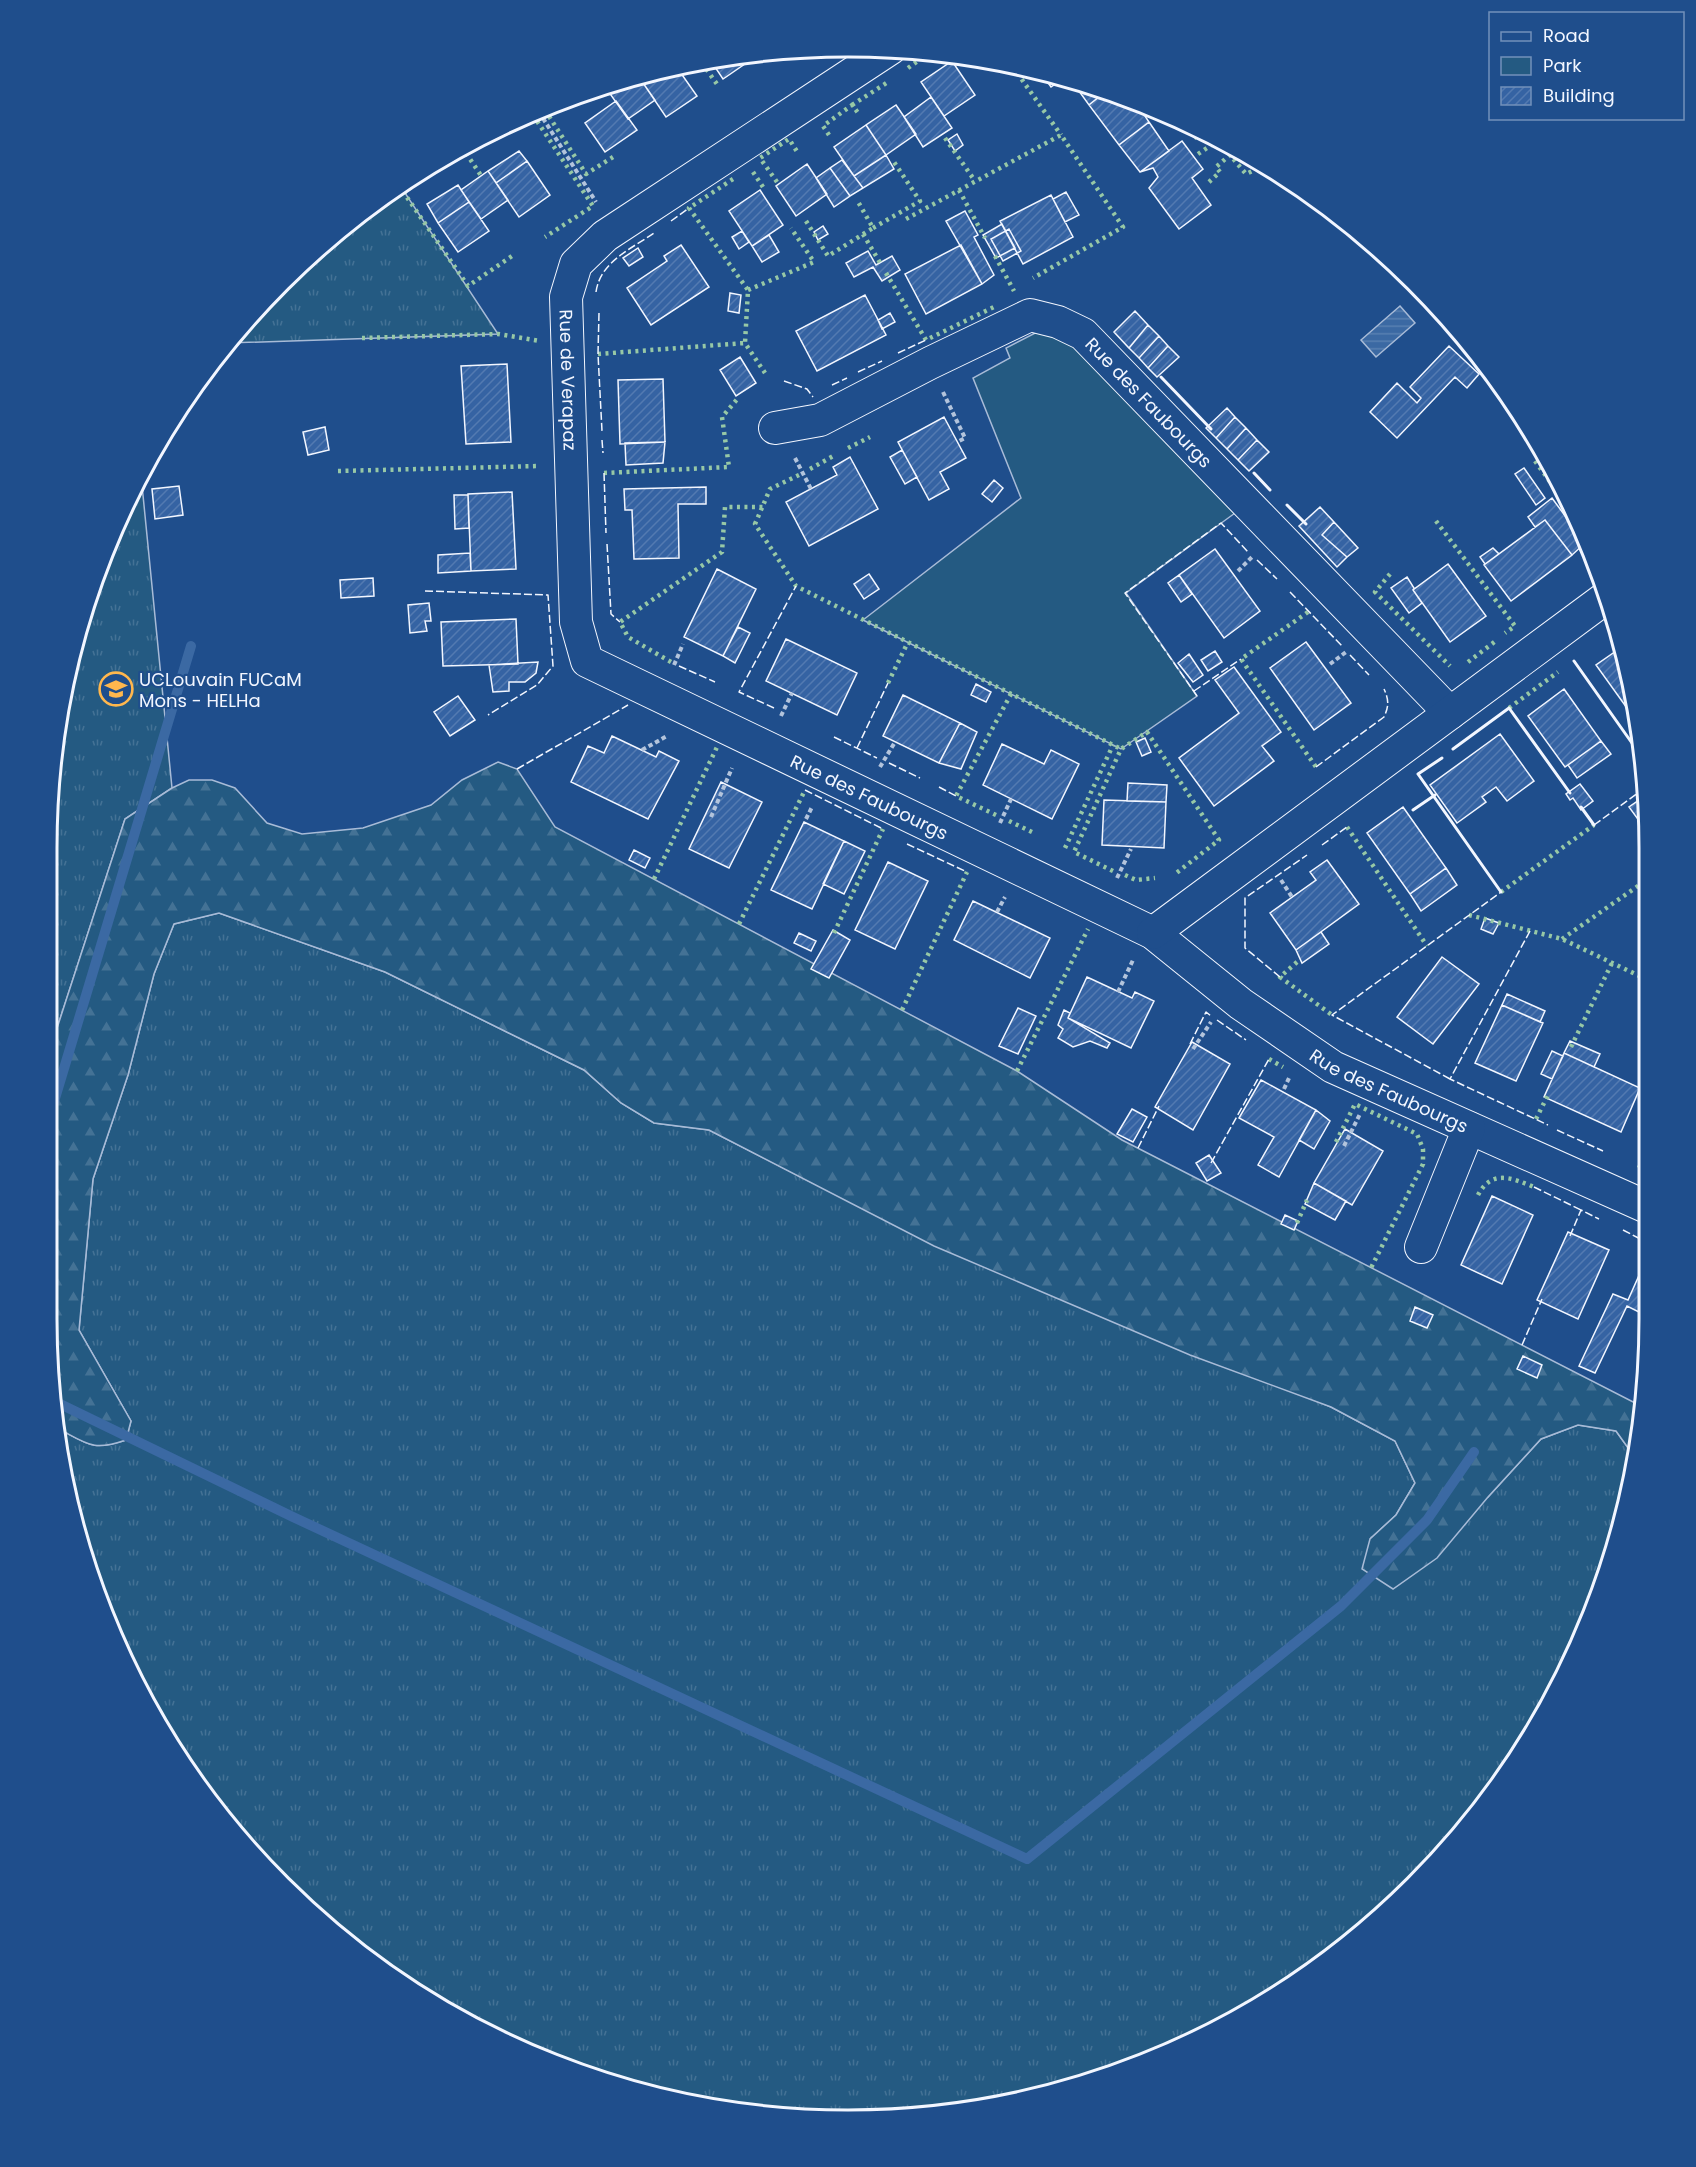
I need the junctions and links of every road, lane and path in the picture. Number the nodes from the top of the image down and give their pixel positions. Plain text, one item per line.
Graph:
1 (876, 58) edge
2 (543, 118) edge
3 (614, 230) junction
4 (930, 363) junction
5 (775, 428) dead end
6 (957, 442) dead end
7 (1600, 602) edge
8 (587, 661) joint
9 (1450, 713) junction
10 (746, 737) junction
11 (711, 817) dead end
12 (1153, 933) junction
13 (1469, 1128) junction
14 (1639, 1204) edge
15 (1421, 1247) dead end

1 - 3 street, Rue de Verapaz
2 - 3 path
3 - 8 street, Rue de Verapaz
4 - 5 street, Rue des Faubourgs
4 - 6 path
4 - 9 street, Rue des Faubourgs
7 - 9 street
8 - 10 street, Rue des Faubourgs
9 - 12 street
10 - 11 path
10 - 12 street, Rue des Faubourgs
12 - 13 street, Rue des Faubourgs
13 - 14 street, Rue des Faubourgs
13 - 15 street

